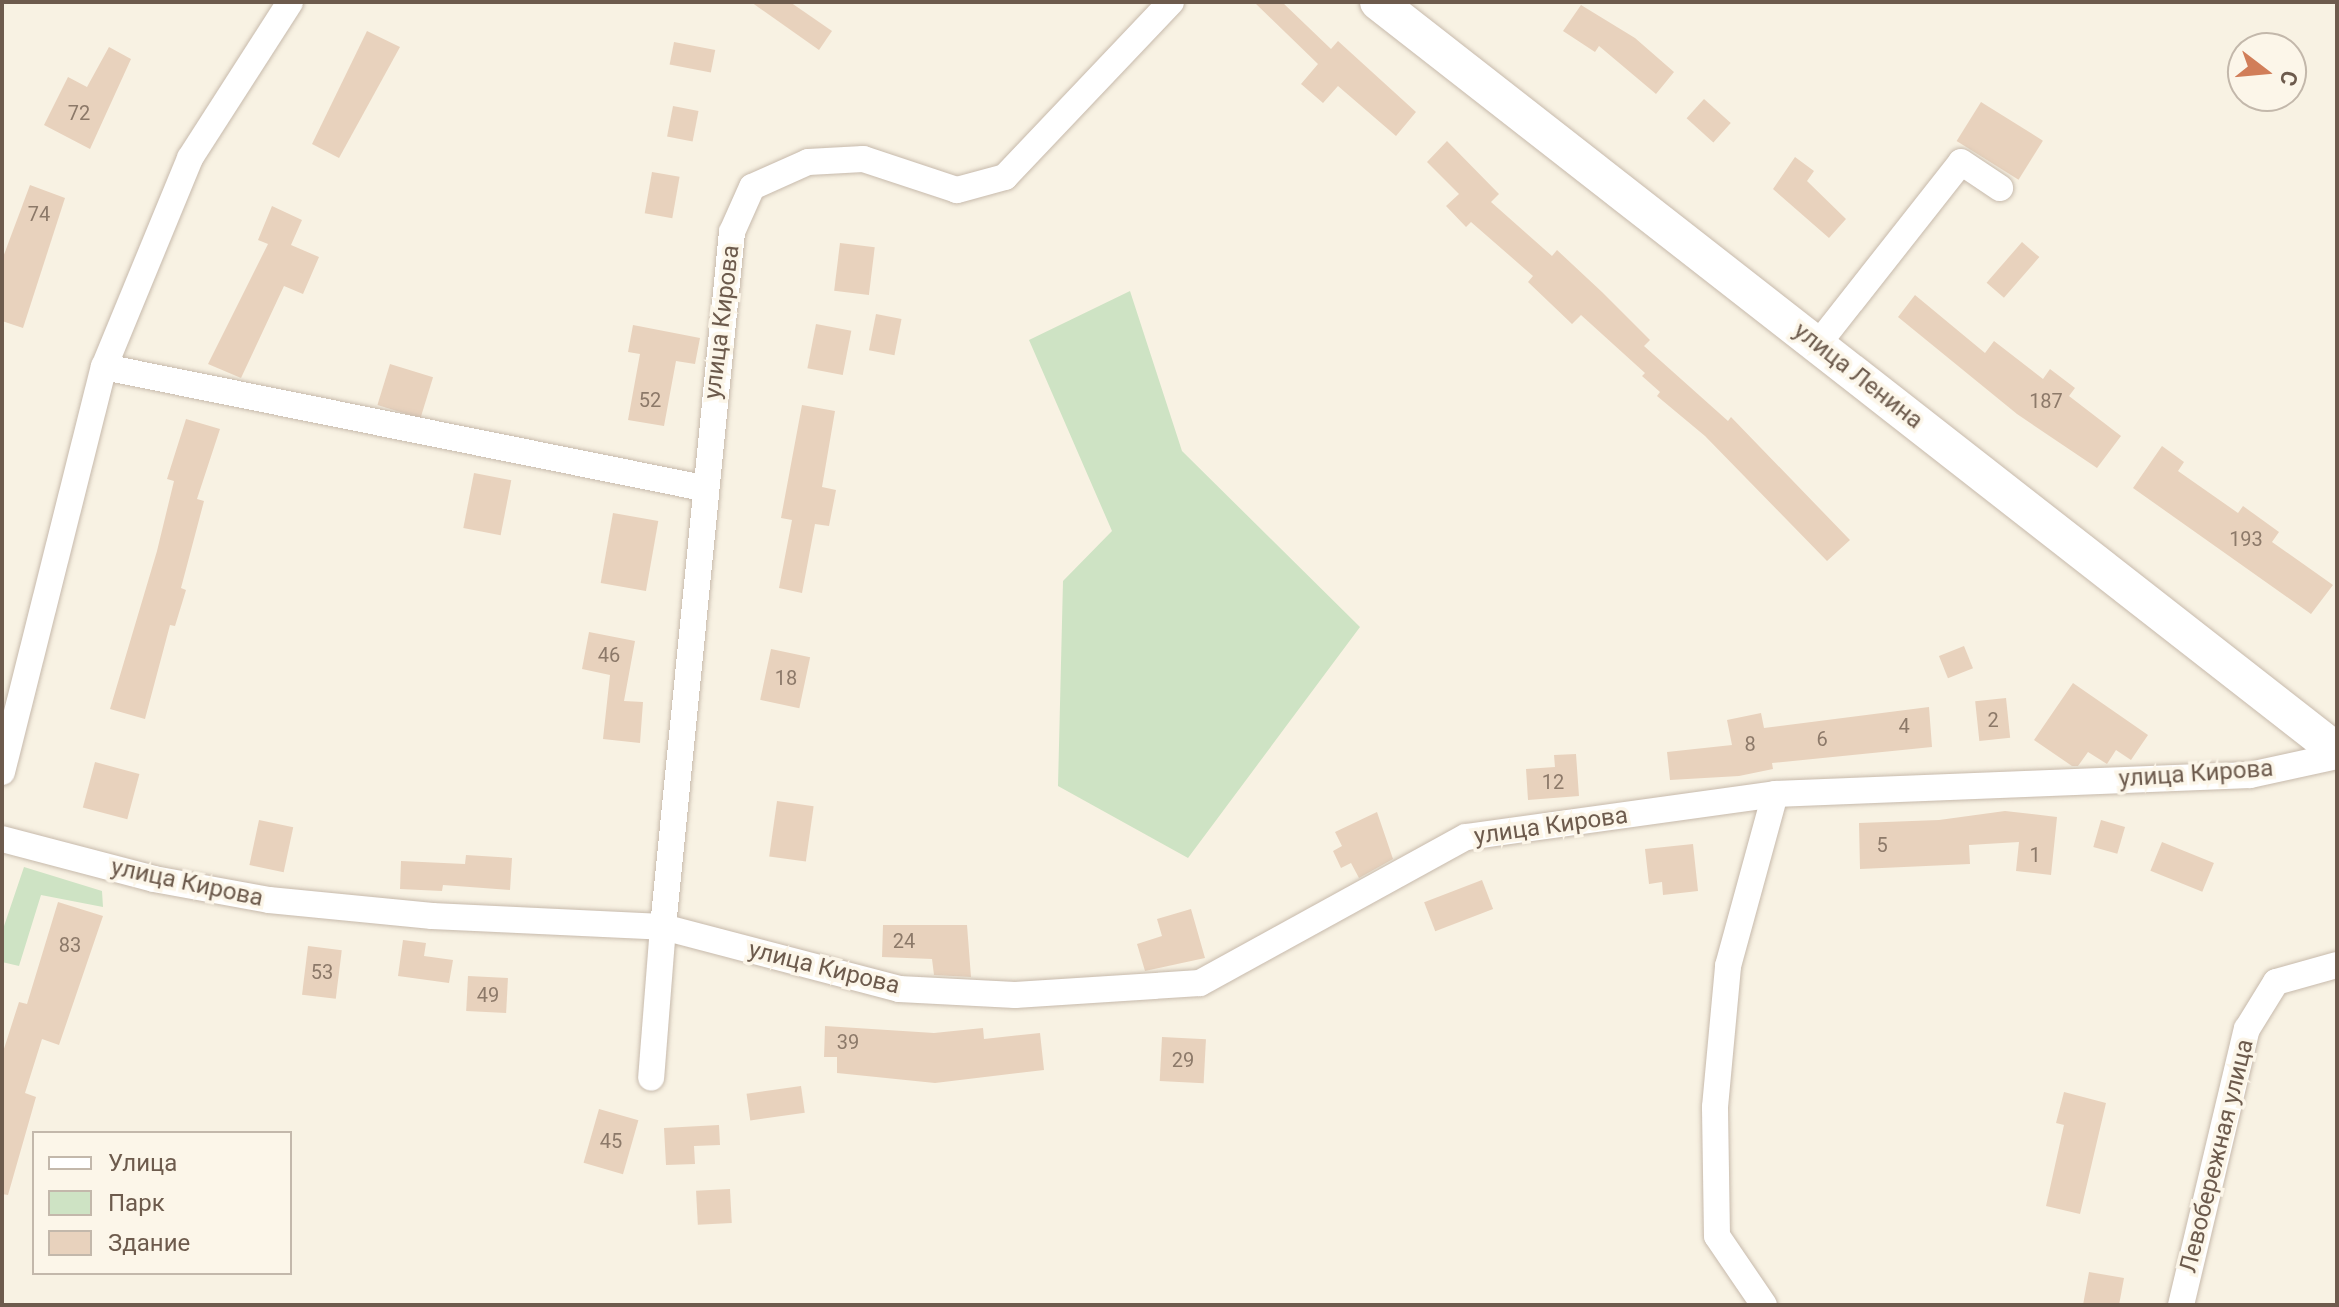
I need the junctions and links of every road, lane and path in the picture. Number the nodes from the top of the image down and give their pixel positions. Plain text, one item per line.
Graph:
1 (290, 2) edge
2 (1171, 2) edge
3 (1378, 2) edge
4 (2000, 188) dead end
5 (1818, 344) junction
6 (104, 367) junction
7 (703, 488) junction
8 (2337, 753) edge
9 (2, 772) edge
10 (1775, 794) junction
11 (2, 839) edge
12 (663, 927) junction
13 (2337, 965) edge
14 (651, 1078) dead end
15 (1764, 1305) edge
16 (2181, 1305) edge

1 - 6 street
2 - 7 street, улица Кирова
3 - 5 main road, улица Ленина
4 - 5 street
5 - 8 main road, улица Ленина
6 - 7 street
6 - 9 street
7 - 12 street, улица Кирова
8 - 10 street, улица Кирова
10 - 12 street, улица Кирова
10 - 15 street
11 - 12 street, улица Кирова
12 - 14 street, улица Кирова
13 - 16 street, Левобережная улица

